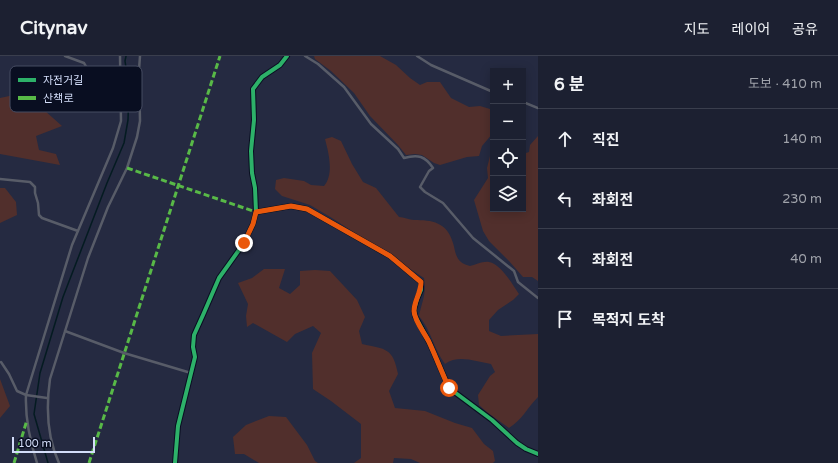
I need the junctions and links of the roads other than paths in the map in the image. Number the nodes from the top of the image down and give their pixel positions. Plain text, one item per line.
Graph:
1 (65, 56) edge
2 (140, 56) edge
3 (287, 56) edge
4 (306, 56) edge
5 (417, 56) edge
6 (86, 66) edge
7 (139, 66) edge
8 (490, 91) edge
9 (526, 103) edge
10 (538, 108) edge
11 (121, 112) edge
12 (140, 112) edge
13 (0, 179) edge
14 (256, 212) junction
15 (78, 231) junction
16 (538, 298) edge
17 (64, 331) junction
18 (1, 362) dead end
19 (191, 373) junction
20 (26, 394) junction
21 (47, 398) junction
22 (538, 454) edge
23 (37, 463) edge
24 (59, 463) edge
25 (175, 463) edge

1 - 6 lane
2 - 7 lane
3 - 14 street
4 - 16 lane
5 - 8 lane
9 - 10 lane
11 - 15 lane
12 - 17 lane
13 - 15 lane
14 - 19 street
14 - 22 street
15 - 20 lane
17 - 19 lane
17 - 21 lane
18 - 20 lane
19 - 25 street
20 - 21 lane
20 - 23 lane
21 - 24 lane

